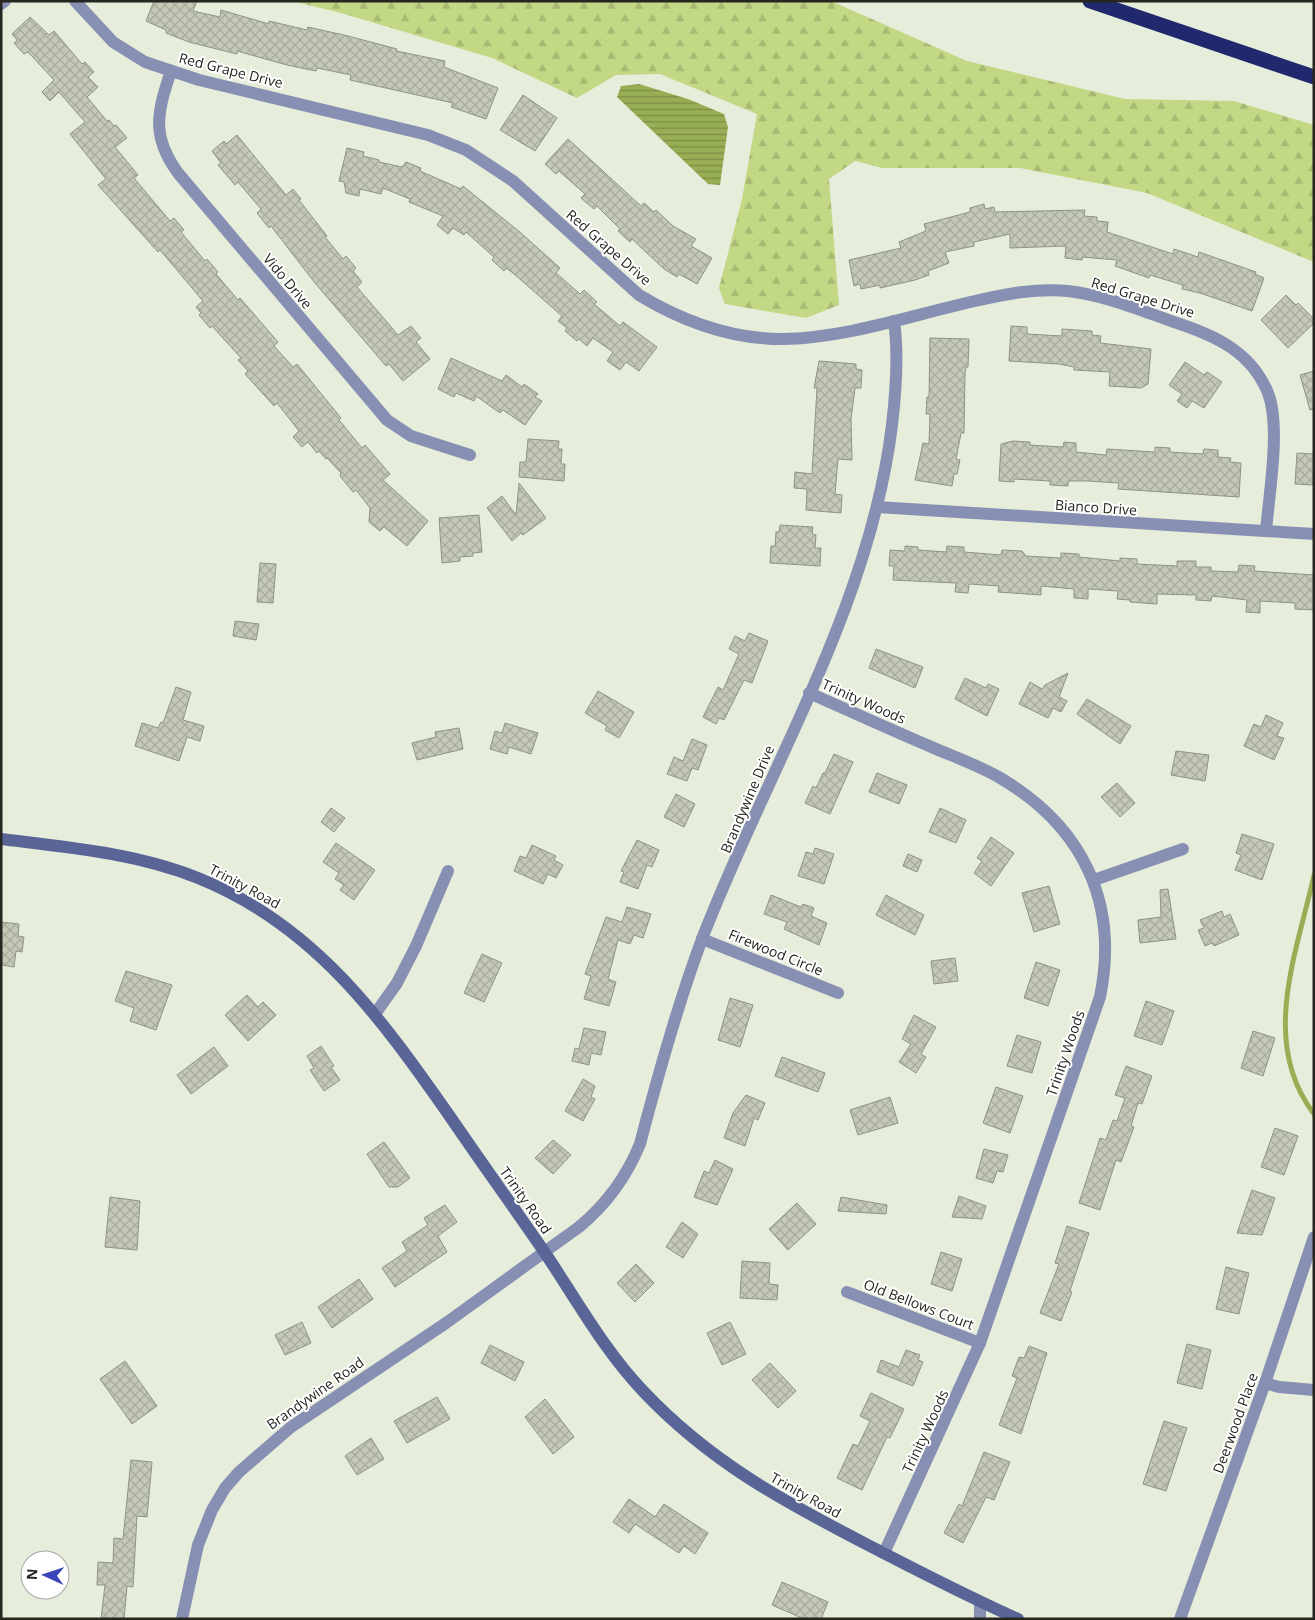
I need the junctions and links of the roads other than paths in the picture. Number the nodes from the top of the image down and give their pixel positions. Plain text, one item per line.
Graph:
1 (5, 1) edge
2 (74, 1) edge
3 (1090, 1) edge
4 (1, 4) edge
5 (171, 71) junction
6 (1314, 76) edge
7 (894, 321) junction
8 (470, 456) dead end
9 (877, 507) junction
10 (1266, 531) junction
11 (1314, 534) edge
12 (809, 693) junction
13 (1, 839) edge
14 (1183, 849) dead end
15 (448, 871) dead end
16 (1094, 880) junction
17 (702, 939) junction
18 (838, 992) dead end
19 (375, 1014) junction
20 (1314, 1237) edge
21 (544, 1252) junction
22 (847, 1292) dead end
23 (980, 1343) junction
24 (1265, 1383) junction
25 (1314, 1390) edge
26 (884, 1553) junction
27 (980, 1602) junction
28 (182, 1619) edge
29 (980, 1619) edge
30 (1018, 1619) edge
31 (1180, 1619) edge

1 - 4 street
2 - 5 street, Red Grape Drive
3 - 6 highway
5 - 7 street, Red Grape Drive
5 - 8 street, Vido Drive
7 - 9 street, Brandywine Drive
7 - 10 street, Red Grape Drive
9 - 10 street, Bianco Drive
9 - 12 street, Brandywine Drive
10 - 11 street, Bianco Drive
12 - 16 street, Trinity Woods
12 - 17 street, Brandywine Drive
13 - 19 main road, Trinity Road
14 - 16 street
15 - 19 street
16 - 23 street, Trinity Woods
17 - 18 street, Firewood Circle
17 - 21 street, Brandywine Drive
19 - 21 main road, Trinity Road
20 - 24 street, Deerwood Place
21 - 26 main road, Trinity Road
21 - 28 street, Brandywine Road
22 - 23 street, Old Bellows Court
23 - 26 street, Trinity Woods
24 - 25 street
24 - 31 street, Deerwood Place
26 - 27 main road, Trinity Road
27 - 29 street
27 - 30 main road, Trinity Road

